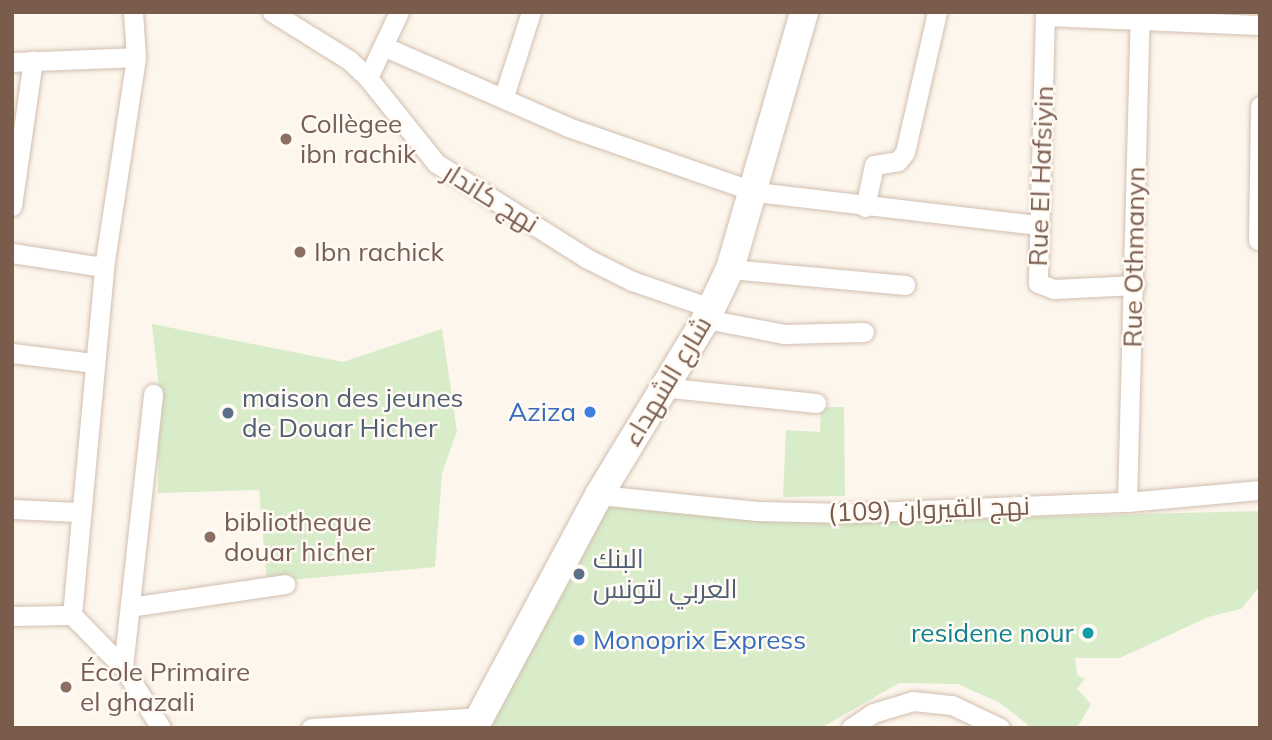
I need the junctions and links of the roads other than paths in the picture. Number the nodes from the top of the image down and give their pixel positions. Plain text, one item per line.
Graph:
1 (133, 12) edge
2 (399, 12) edge
3 (531, 12) edge
4 (804, 12) edge
5 (937, 12) edge
6 (277, 13) edge
7 (1045, 14) edge
8 (1140, 16) edge
9 (1260, 25) edge
10 (383, 46) junction
11 (136, 57) junction
12 (33, 61) junction
13 (12, 62) edge
14 (368, 78) junction
15 (504, 96) junction
16 (1260, 106) edge
17 (1259, 116) edge
18 (756, 192) junction
19 (1258, 194) edge
20 (12, 206) edge
21 (865, 206) junction
22 (1038, 225) junction
23 (1258, 240) dead end
24 (12, 253) edge
25 (104, 267) junction
26 (730, 269) junction
27 (905, 285) dead end
28 (1135, 285) junction
29 (708, 314) junction
30 (864, 332) dead end
31 (12, 353) edge
32 (94, 363) junction
33 (661, 387) junction
34 (153, 394) dead end
35 (816, 403) dead end
36 (1260, 490) edge
37 (599, 495) junction
38 (1127, 502) junction
39 (12, 509) edge
40 (78, 512) junction
41 (285, 584) dead end
42 (130, 607) junction
43 (72, 615) junction
44 (12, 616) edge
45 (123, 667) junction
46 (477, 722) edge
47 (161, 728) edge
48 (311, 728) edge
49 (851, 728) edge
50 (1000, 728) edge

1 - 11 street
2 - 10 street
3 - 15 street
4 - 18 street, شارع الشهداء
5 - 21 street
6 - 14 street, نهج كاندار
7 - 8 street
7 - 22 street, Rue El Hafsiyin
8 - 9 street
8 - 28 street, Rue Othmanyn
10 - 14 street
10 - 15 street
11 - 12 street
11 - 25 street
12 - 13 street
12 - 20 street
14 - 29 street, نهج كاندار
15 - 18 street
16 - 17 street
17 - 19 street
18 - 21 street
18 - 26 street, شارع الشهداء
19 - 23 street
21 - 22 street
22 - 28 street, Rue El Hafsiyin
24 - 25 street
25 - 32 street
26 - 27 street
26 - 29 street, شارع الشهداء
28 - 38 street, Rue Othmanyn
29 - 30 street, نهج كاندار
29 - 33 street, شارع الشهداء
31 - 32 street
32 - 40 street
33 - 35 street
33 - 37 street, شارع الشهداء
34 - 42 street
36 - 38 street, نهج القيروان (109)
37 - 38 street, نهج القيروان (109)
37 - 46 street, شارع الشهداء
39 - 40 street
40 - 43 street
41 - 42 street
42 - 45 street
43 - 44 street
43 - 45 street
45 - 47 street
46 - 48 street
49 - 50 street

